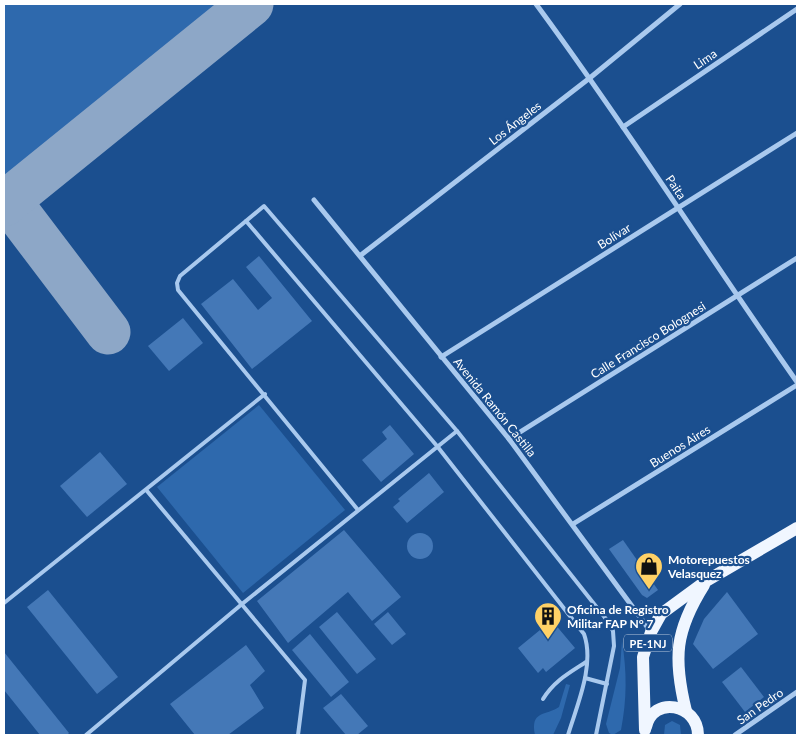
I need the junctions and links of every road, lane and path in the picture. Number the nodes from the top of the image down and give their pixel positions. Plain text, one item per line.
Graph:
1 (536, 4) edge
2 (680, 4) edge
3 (797, 9) edge
4 (590, 78) junction
5 (623, 126) junction
6 (797, 134) edge
7 (314, 200) dead end
8 (678, 208) junction
9 (246, 221) junction
10 (361, 255) junction
11 (797, 258) edge
12 (737, 296) junction
13 (441, 357) junction
14 (797, 384) edge
15 (265, 394) junction
16 (456, 431) junction
17 (509, 439) junction
18 (436, 446) junction
19 (147, 491) junction
20 (358, 510) junction
21 (574, 524) junction
22 (797, 528) edge
23 (706, 580) junction
24 (4, 603) edge
25 (242, 604) junction
26 (651, 632) junction
27 (586, 662) junction
28 (585, 678) junction
29 (607, 684) junction
30 (797, 692) edge
31 (543, 699) dead end
32 (686, 711) junction
33 (645, 734) edge
34 (86, 735) edge
35 (298, 735) edge
36 (568, 735) edge
37 (596, 735) edge
38 (698, 735) edge
39 (735, 735) edge

1 - 4 street, Paita
2 - 4 street, Los Ángeles
3 - 5 street, Lima
4 - 5 street, Paita
4 - 10 street, Los Ángeles
5 - 8 street, Paita
6 - 8 street, Bolívar
7 - 10 street, Avenida Ramón Castilla
8 - 12 street, Paita
8 - 13 street, Bolívar
9 - 15 lane
9 - 16 lane
9 - 18 lane
10 - 13 street, Avenida Ramón Castilla
11 - 12 street, Calle Francisco Bolognesi
12 - 14 street, Paita
12 - 17 street, Calle Francisco Bolognesi
13 - 17 street, Avenida Ramón Castilla
14 - 21 street, Buenos Aires
15 - 19 lane
15 - 20 lane
16 - 18 lane
16 - 29 lane
17 - 21 street, Avenida Ramón Castilla
18 - 20 lane
18 - 27 lane
19 - 24 lane
19 - 25 lane
20 - 25 lane
21 - 26 street, Avenida Ramón Castilla
22 - 23 main road, PE-1NJ
23 - 26 main road, PE-1NJ
23 - 32 main road, PE-1NJ
25 - 34 lane
25 - 35 lane
26 - 33 main road, PE-1NJ
27 - 28 lane
27 - 31 lane
28 - 29 lane
28 - 36 lane
29 - 37 lane
30 - 39 street, San Pedro
32 - 33 main road, PE-1NJ
32 - 38 main road, PE-1NJ

